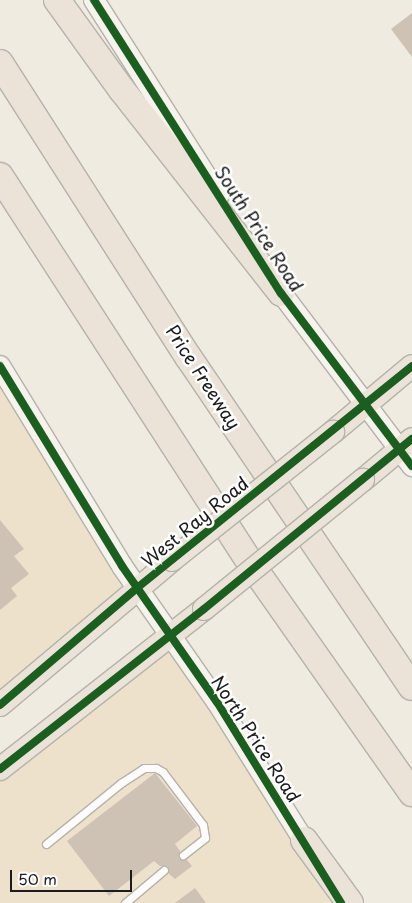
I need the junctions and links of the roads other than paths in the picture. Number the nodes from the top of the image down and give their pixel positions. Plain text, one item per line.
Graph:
1 (56, 0) edge
2 (94, 0) edge
3 (0, 63) edge
4 (0, 176) edge
5 (281, 293) junction
6 (0, 366) edge
7 (412, 366) edge
8 (365, 403) junction
9 (408, 451) edge
10 (137, 588) junction
11 (169, 636) junction
12 (412, 687) edge
13 (0, 705) edge
14 (0, 769) edge
15 (412, 794) edge
16 (304, 840) junction
17 (46, 844) dead end
18 (183, 856) dead end
19 (164, 870) dead end
20 (125, 903) edge
21 (342, 903) edge
22 (350, 903) edge

1 - 5 highway
2 - 5 main road, South Price Road
3 - 12 highway, Price Freeway
4 - 15 highway
5 - 8 main road, South Price Road
6 - 10 main road, North Price Road
7 - 8 main road, West Ray Road
8 - 9 main road, South Price Road
8 - 10 main road, West Ray Road, bridge
9 - 11 main road, bridge
10 - 11 main road, North Price Road
10 - 13 main road, West Ray Road
11 - 14 main road
11 - 16 main road, North Price Road
16 - 21 main road, North Price Road
16 - 22 highway
17 - 18 lane
19 - 20 lane

